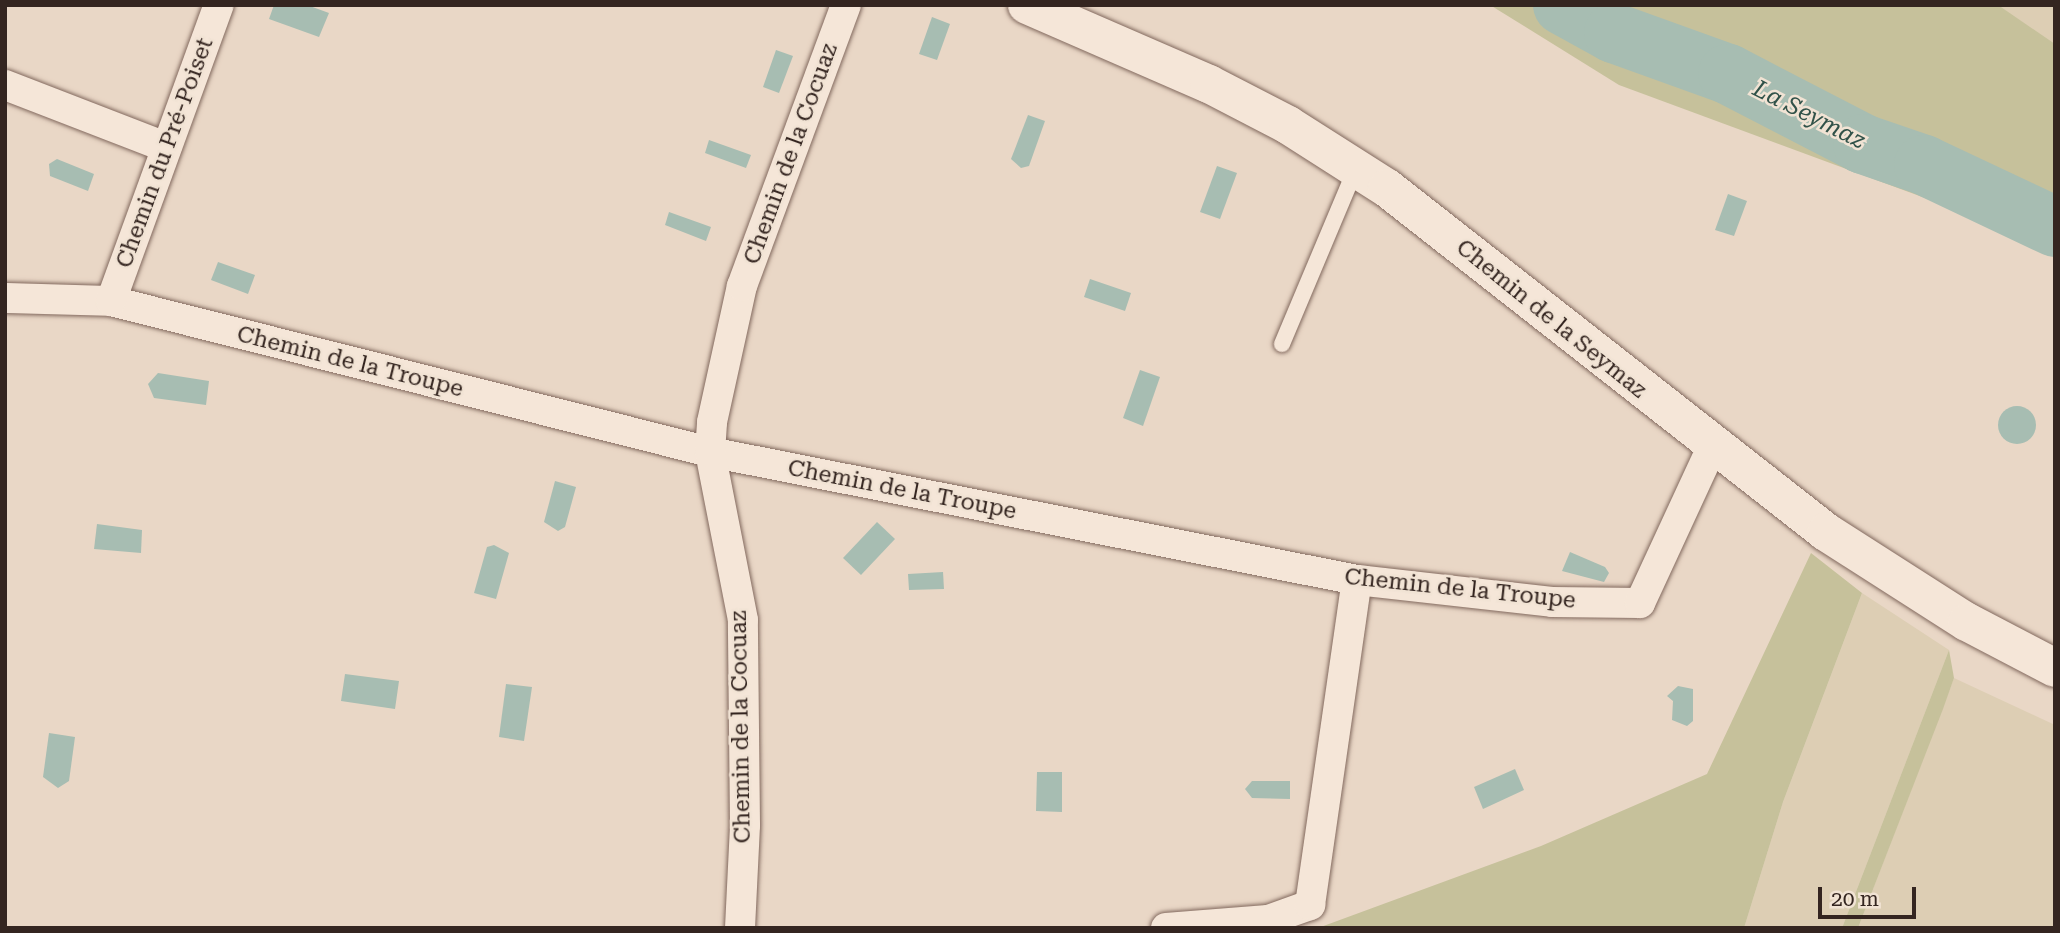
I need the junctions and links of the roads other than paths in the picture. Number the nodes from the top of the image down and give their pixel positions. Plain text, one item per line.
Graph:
1 (219, 5) edge
2 (846, 5) edge
3 (1027, 5) edge
4 (5, 85) edge
5 (166, 147) junction
6 (1356, 168) junction
7 (5, 298) edge
8 (111, 302) junction
9 (1282, 344) dead end
10 (1712, 447) junction
11 (710, 452) junction
12 (1357, 580) junction
13 (2055, 668) edge
14 (740, 928) edge
15 (1166, 928) edge

1 - 5 street, Chemin du Pré-Poiset
2 - 11 street, Chemin de la Cocuaz
3 - 6 street, Chemin de la Seymaz
4 - 5 street
5 - 8 street, Chemin du Pré-Poiset
6 - 9 lane
6 - 10 street, Chemin de la Seymaz
7 - 8 street, Chemin de la Troupe
8 - 11 street, Chemin de la Troupe
10 - 12 street, Chemin de la Troupe
10 - 13 street, Chemin de la Seymaz
11 - 12 street, Chemin de la Troupe
11 - 14 street, Chemin de la Cocuaz
12 - 15 street

